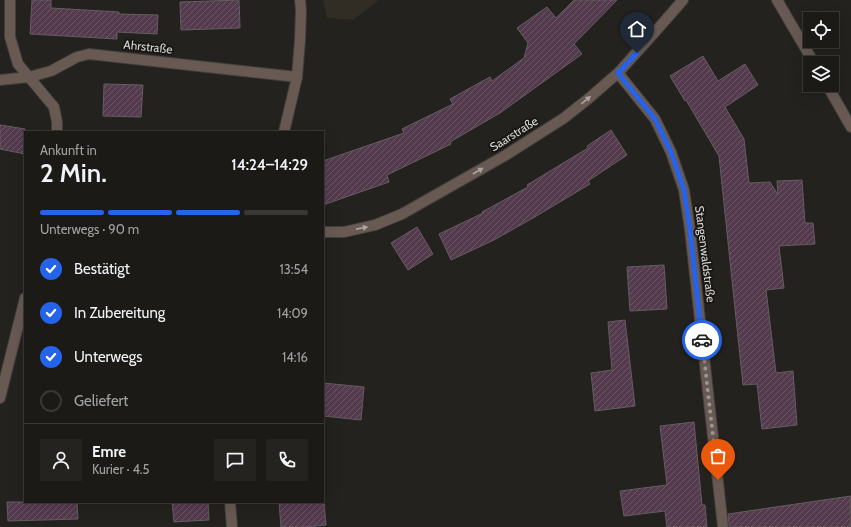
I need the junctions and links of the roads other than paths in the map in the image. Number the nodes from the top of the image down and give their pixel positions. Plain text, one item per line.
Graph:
1 (10, 0) edge
2 (300, 0) edge
3 (683, 0) edge
4 (777, 0) edge
5 (810, 56) edge
6 (618, 73) junction
7 (297, 77) junction
8 (29, 78) junction
9 (0, 80) edge
10 (831, 92) edge
11 (851, 127) edge
12 (57, 131) edge
13 (284, 131) edge
14 (324, 232) edge
15 (24, 302) edge
16 (0, 398) edge
17 (230, 503) edge
18 (232, 527) edge
19 (723, 527) edge

1 - 8 street
2 - 7 street
3 - 6 street, Saarstraße
4 - 5 street
14 -> 6 street, Saarstraße
6 - 19 street, Stangenwaldstraße
7 - 8 street, Ahrstraße
7 - 13 street
8 - 9 street, Ahrstraße
8 - 12 street
10 - 11 street
15 - 16 street
17 - 18 street

